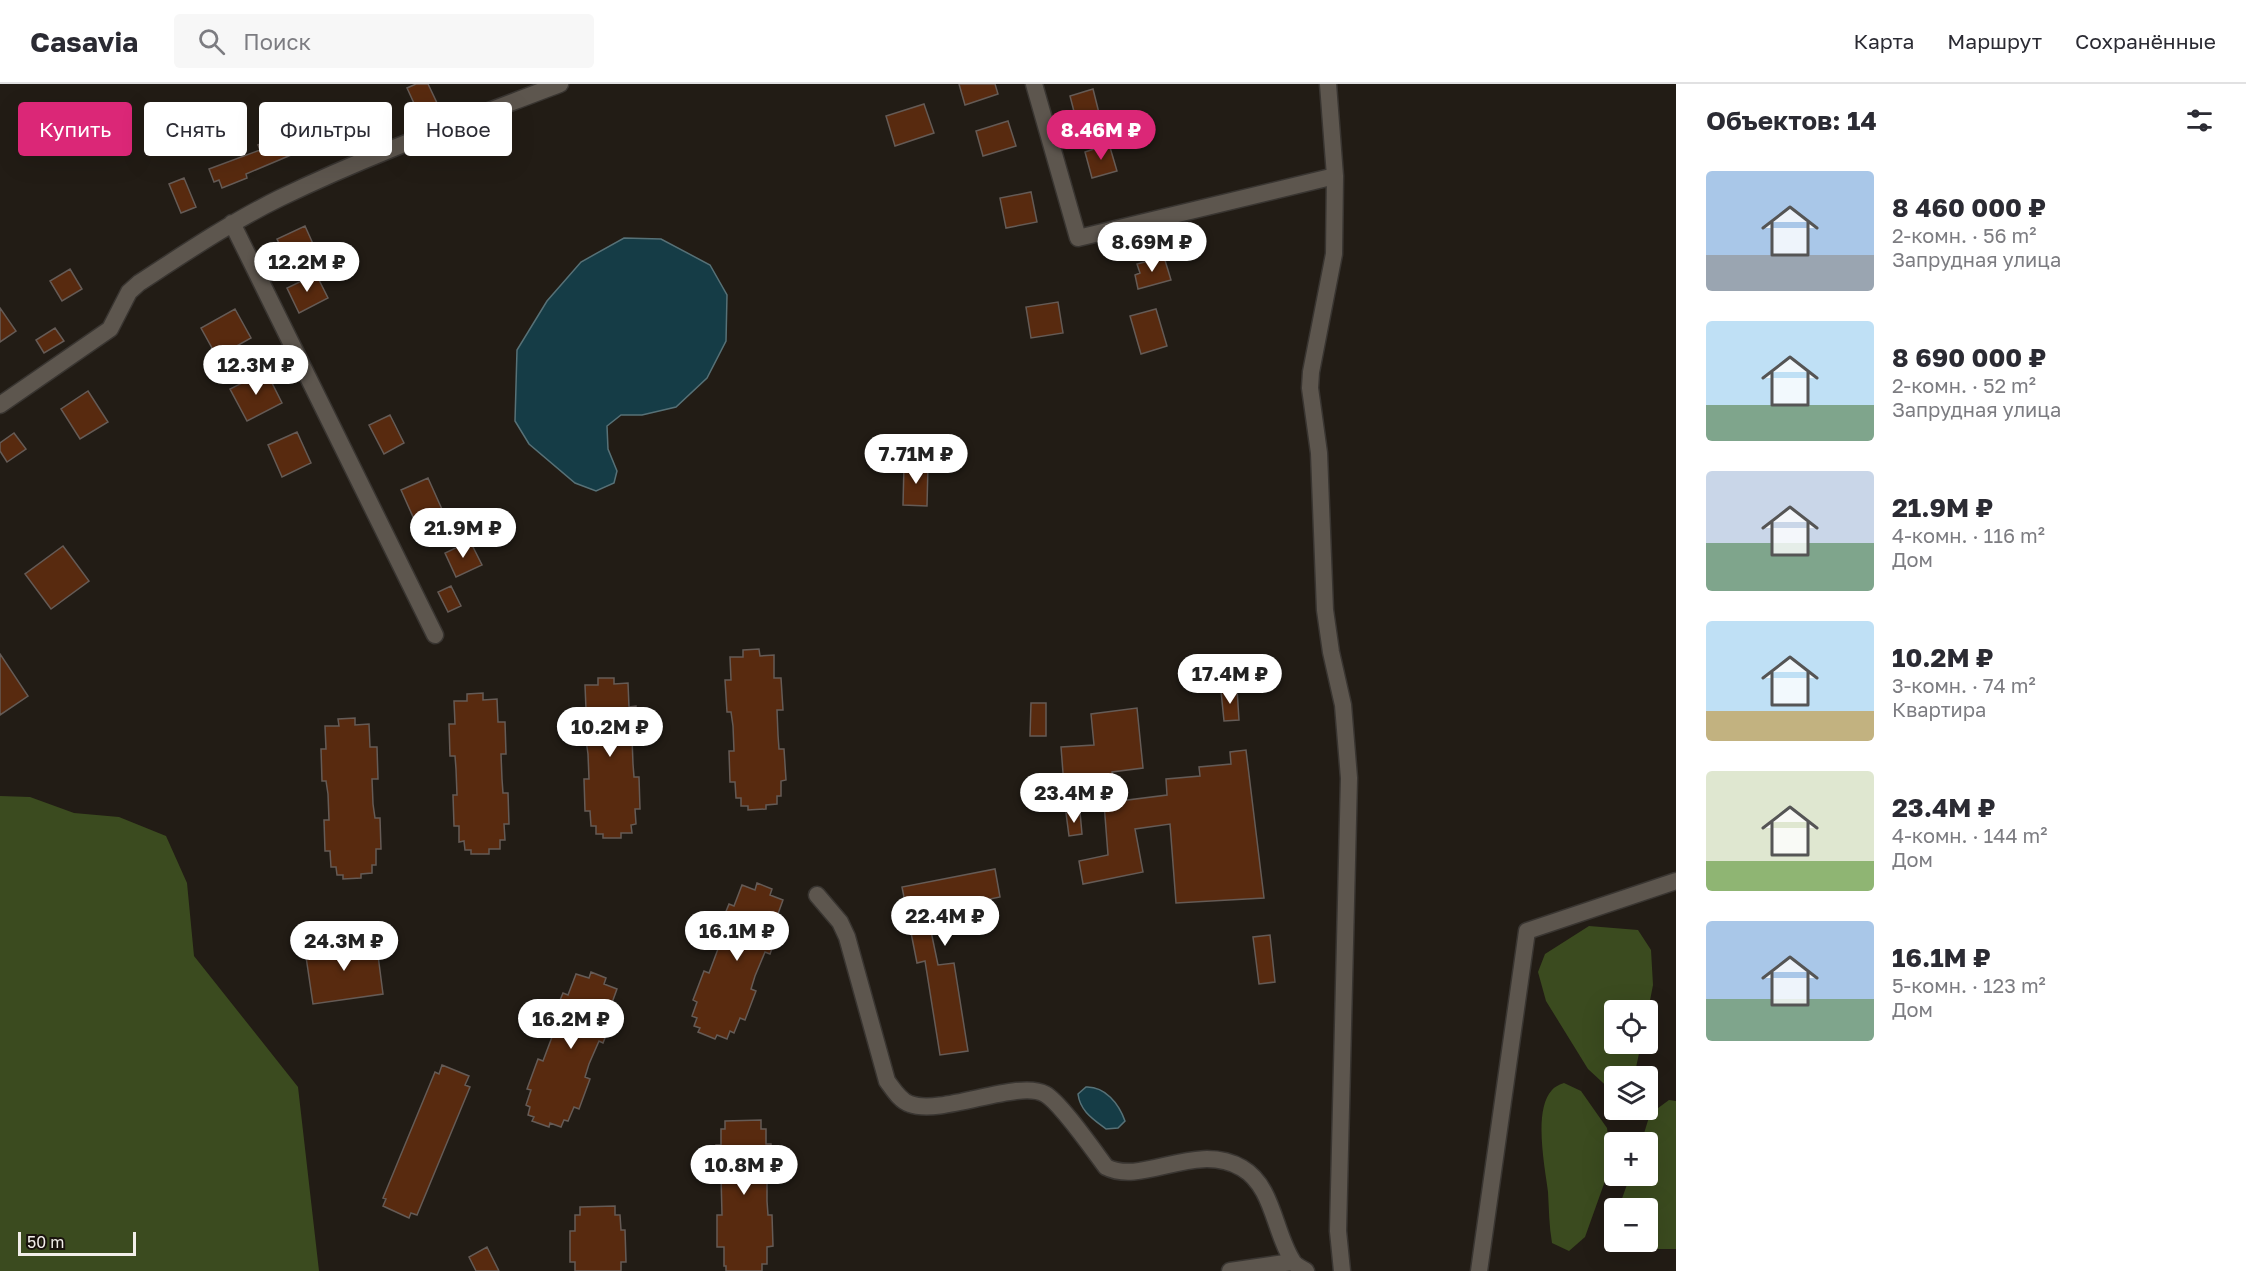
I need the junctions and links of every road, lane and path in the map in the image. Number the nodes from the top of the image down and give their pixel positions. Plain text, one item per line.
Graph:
1 (560, 84) edge
2 (1034, 84) edge
3 (1328, 84) edge
4 (1335, 176) junction
5 (232, 223) junction
6 (0, 405) edge
7 (435, 635) dead end
8 (1676, 881) edge
9 (817, 895) dead end
10 (1299, 1266) edge
11 (1230, 1271) edge
12 (1342, 1271) edge
13 (1479, 1271) edge

1 - 5 street
2 - 4 street
3 - 4 street
4 - 12 street
5 - 6 street
5 - 7 street
8 - 13 street
9 - 10 street
10 - 11 street

